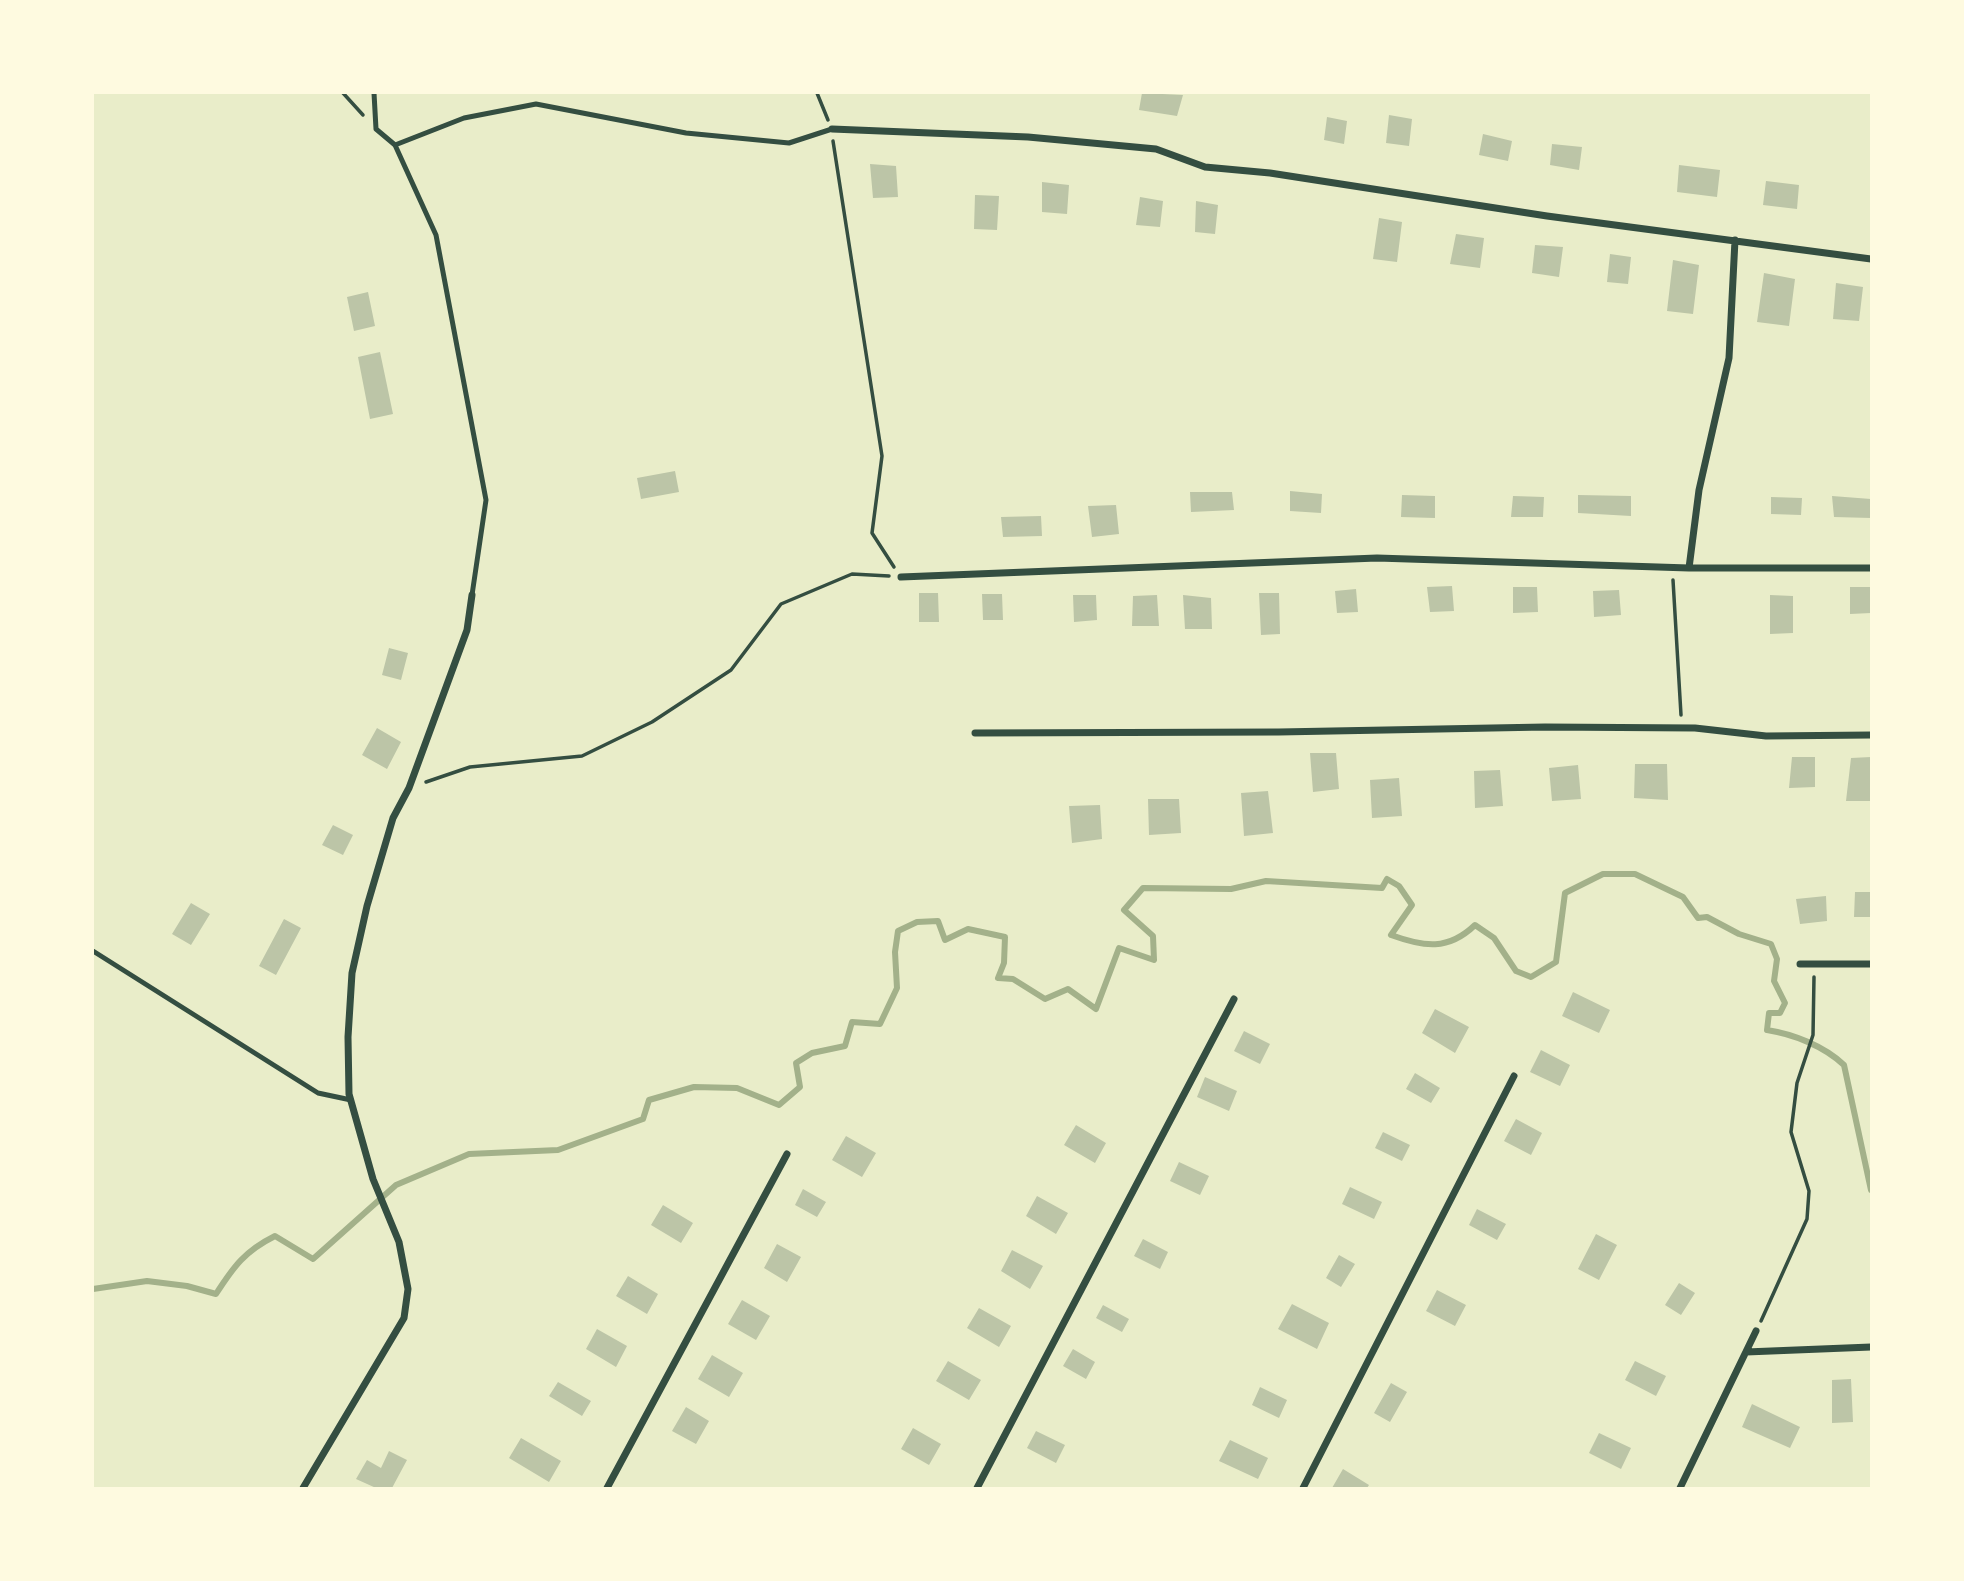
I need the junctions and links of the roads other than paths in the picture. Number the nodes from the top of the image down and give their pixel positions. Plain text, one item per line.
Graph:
1 (374, 93) edge
2 (832, 129) joint
3 (395, 145) junction
4 (1735, 240) junction
5 (1871, 259) edge
6 (1689, 568) junction
7 (1871, 568) edge
8 (901, 577) road end
9 (472, 595) joint
10 (975, 733) dead end
11 (1871, 735) edge
12 (93, 951) edge
13 (1800, 964) dead end
14 (1871, 964) edge
15 (1234, 999) dead end
16 (1514, 1076) dead end
17 (351, 1100) junction
18 (787, 1154) dead end
19 (1756, 1331) road end
20 (1871, 1347) edge
21 (1745, 1352) junction
22 (303, 1488) edge
23 (607, 1488) edge
24 (976, 1488) edge
25 (1303, 1488) edge
26 (1680, 1488) edge

1 - 3 lane
2 - 3 lane
2 - 4 street
3 - 9 lane
4 - 5 street
4 - 6 street
6 - 7 street
6 - 8 street
9 - 17 street
10 - 11 street
12 - 17 lane
13 - 14 street
15 - 24 street
16 - 25 street
17 - 22 street
18 - 23 street
19 - 21 street
20 - 21 street
21 - 26 street

